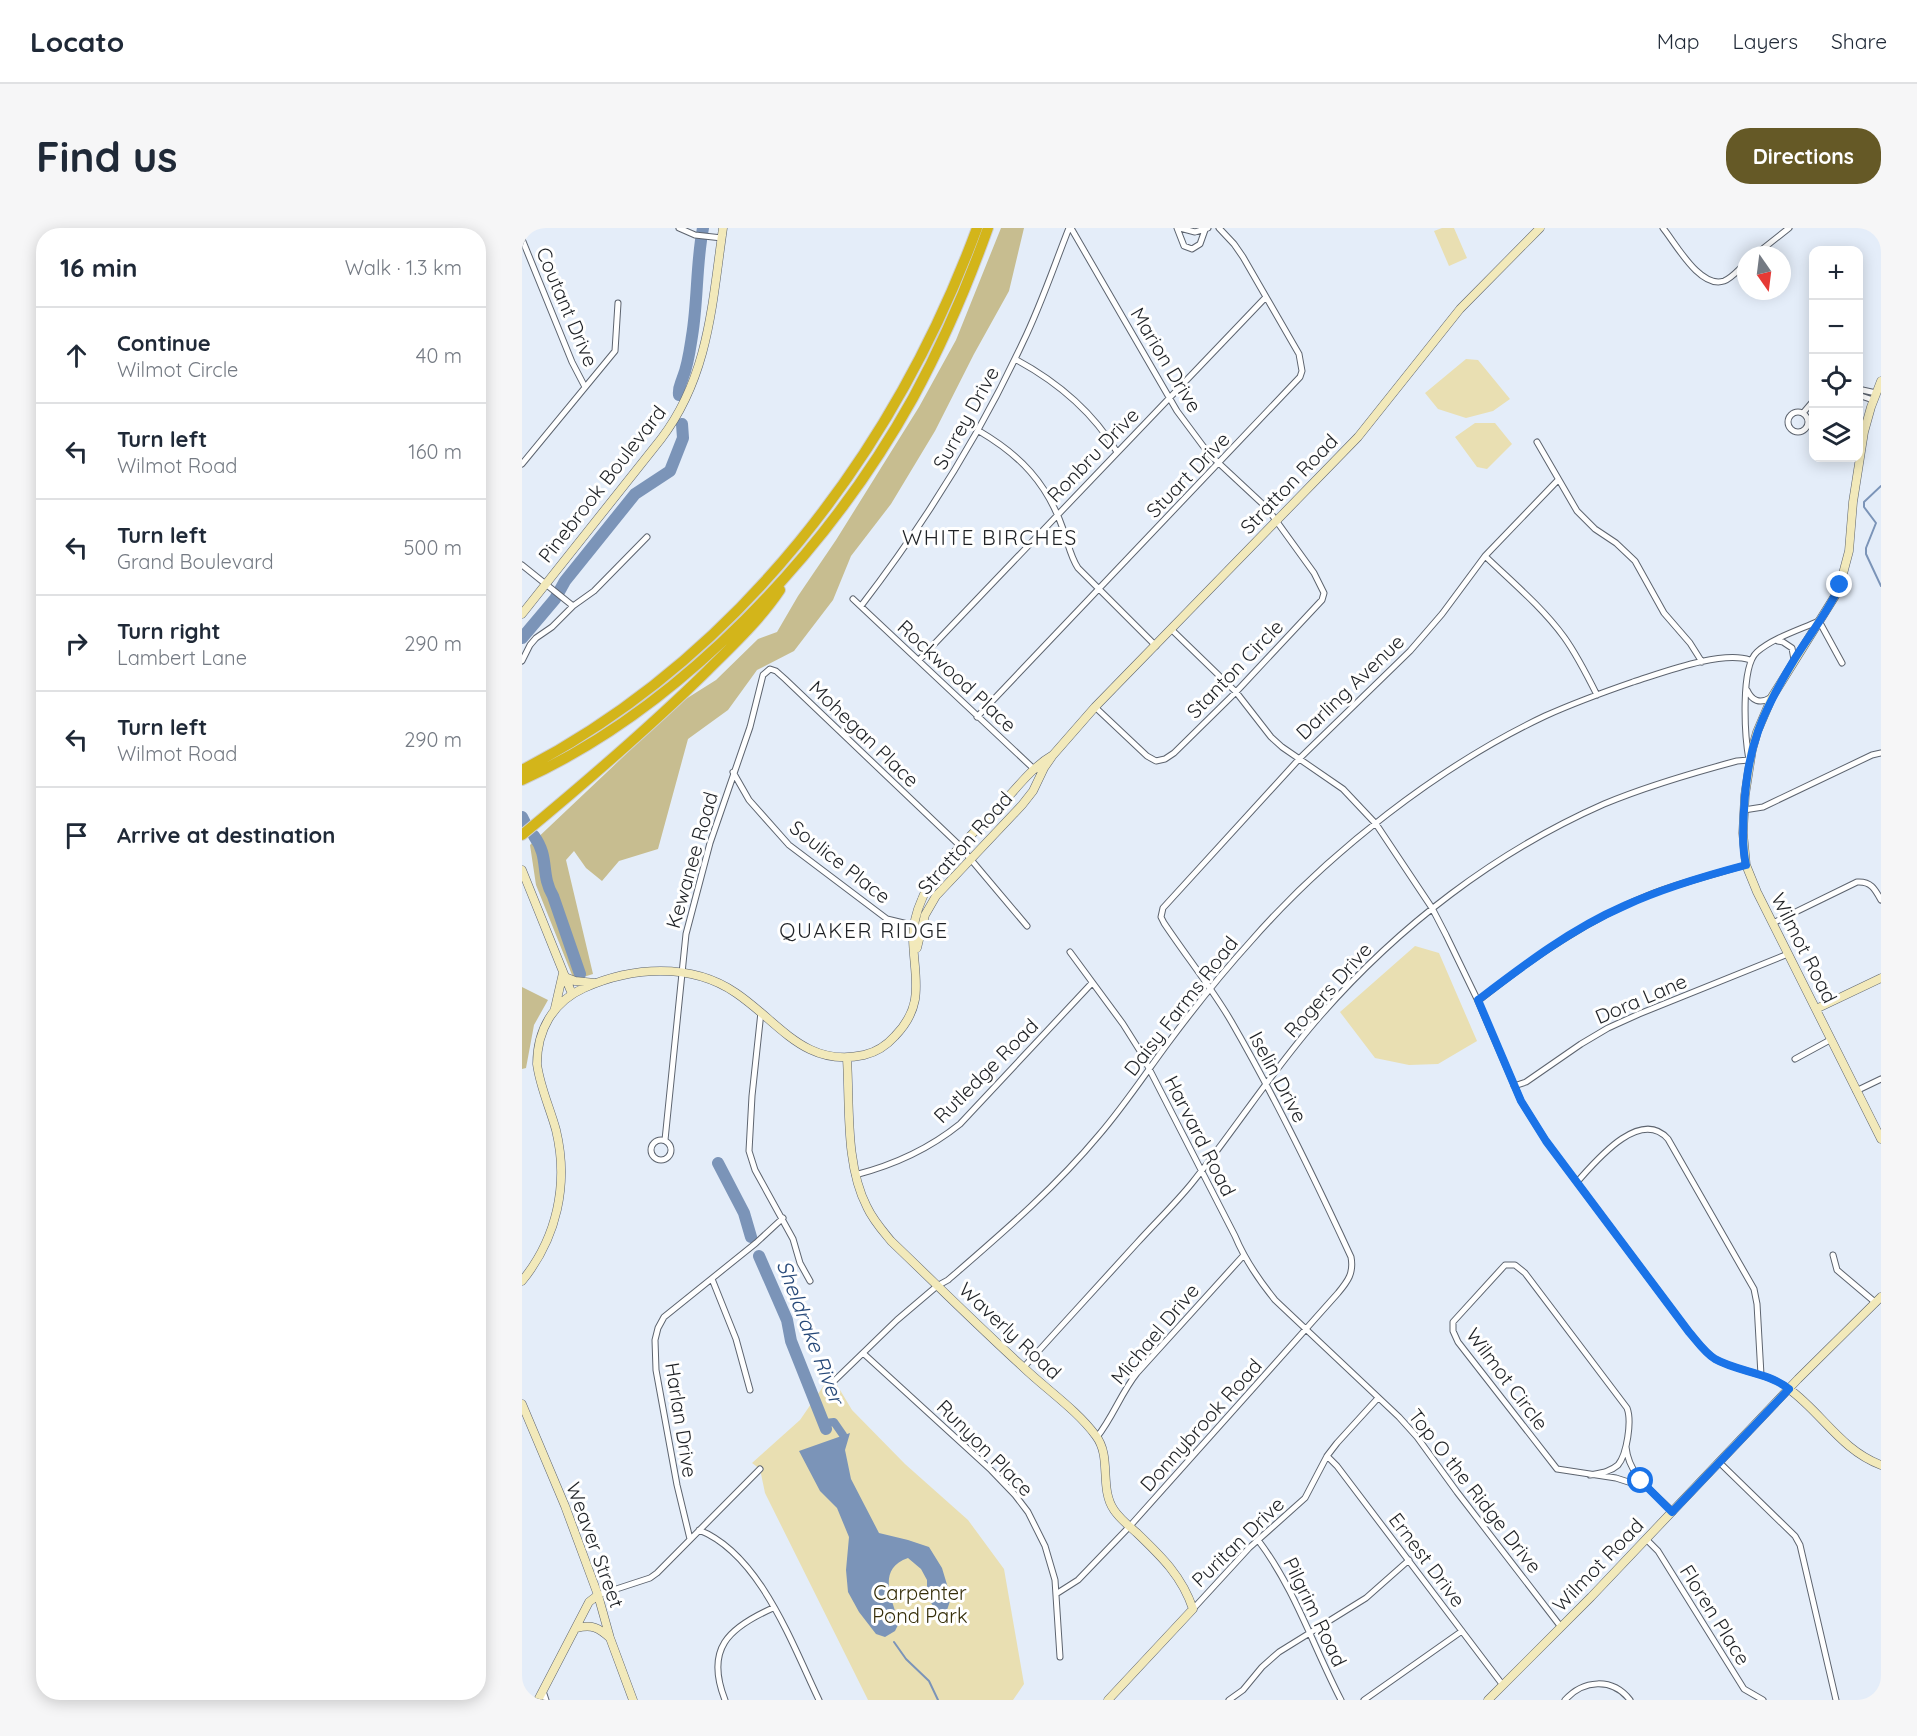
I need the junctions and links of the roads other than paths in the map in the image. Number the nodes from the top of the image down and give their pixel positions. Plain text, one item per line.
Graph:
1 (680, 228) edge
2 (723, 228) edge
3 (977, 228) edge
4 (988, 228) edge
5 (1070, 228) edge
6 (1179, 228) edge
7 (1219, 228) edge
8 (1540, 228) edge
9 (1663, 228) edge
10 (1789, 228) edge
11 (1207, 229) edge
12 (722, 238) junction
13 (522, 239) edge
14 (1766, 246) edge
15 (1737, 271) edge
16 (1265, 298) junction
17 (618, 303) dead end
18 (1015, 359) junction
19 (1881, 381) edge
20 (585, 387) junction
21 (1863, 391) edge
22 (1863, 395) edge
23 (1875, 396) junction
24 (1169, 398) junction
25 (1809, 406) edge
26 (1803, 413) dead end
27 (979, 431) junction
28 (1537, 442) dead end
29 (1118, 453) junction
30 (522, 464) edge
31 (1220, 464) junction
32 (1558, 480) junction
33 (1057, 514) junction
34 (1277, 521) junction
35 (647, 537) dead end
36 (1485, 556) junction
37 (797, 563) junction
38 (522, 565) edge
39 (546, 584) junction
40 (1099, 590) junction
41 (853, 599) dead end
42 (573, 606) junction
43 (861, 606) junction
44 (522, 614) edge
45 (1819, 621) junction
46 (1172, 630) junction
47 (1775, 641) junction
48 (1156, 646) junction
49 (919, 660) junction
50 (1750, 660) junction
51 (1794, 660) junction
52 (522, 661) edge
53 (1702, 662) junction
54 (1842, 663) dead end
55 (1747, 689) junction
56 (1236, 692) junction
57 (1597, 695) junction
58 (1772, 697) junction
59 (757, 699) joint
60 (1095, 707) junction
61 (977, 717) junction
62 (1881, 753) edge
63 (1300, 758) junction
64 (1749, 760) junction
65 (522, 770) edge
66 (733, 772) junction
67 (1037, 773) junction
68 (522, 780) edge
69 (1744, 810) junction
70 (1376, 824) junction
71 (522, 835) edge
72 (961, 847) junction
73 (971, 860) junction
74 (1746, 865) junction
75 (522, 870) edge
76 (1881, 900) edge
77 (1432, 908) junction
78 (1161, 914) joint
79 (1773, 923) junction
80 (917, 926) junction
81 (1027, 926) dead end
82 (1070, 952) dead end
83 (1788, 954) junction
84 (682, 973) junction
85 (564, 974) junction
86 (1881, 978) edge
87 (596, 983) junction
88 (1092, 983) junction
89 (1210, 989) junction
90 (572, 994) junction
91 (1478, 1000) junction
92 (1816, 1009) junction
93 (554, 1010) junction
94 (762, 1011) junction
95 (1830, 1040) junction
96 (847, 1059) junction
97 (1795, 1059) dead end
98 (1149, 1070) junction
99 (1881, 1078) edge
100 (1266, 1086) junction
101 (1514, 1086) junction
102 (1856, 1091) junction
103 (1881, 1139) edge
104 (665, 1140) dead end
105 (1201, 1170) junction
106 (855, 1175) junction
107 (1576, 1182) junction
108 (783, 1218) junction
109 (1833, 1255) dead end
110 (1243, 1256) junction
111 (1352, 1264) joint
112 (712, 1279) junction
113 (522, 1281) edge
114 (810, 1281) dead end
115 (937, 1286) junction
116 (1878, 1300) edge
117 (1306, 1330) junction
118 (863, 1353) junction
119 (1023, 1368) junction
120 (1761, 1375) junction
121 (831, 1388) dead end
122 (1789, 1389) junction
123 (750, 1390) dead end
124 (1378, 1398) junction
125 (522, 1404) edge
126 (1098, 1437) junction
127 (1626, 1446) junction
128 (1327, 1456) junction
129 (1720, 1462) junction
130 (1881, 1465) edge
131 (760, 1469) dead end
132 (1590, 1474) junction
133 (1647, 1488) junction
134 (1672, 1512) junction
135 (1130, 1526) junction
136 (699, 1530) junction
137 (690, 1539) junction
138 (1258, 1540) junction
139 (1647, 1540) junction
140 (1409, 1560) junction
141 (1056, 1594) junction
142 (598, 1595) junction
143 (773, 1608) junction
144 (1193, 1609) junction
145 (1561, 1627) junction
146 (577, 1628) junction
147 (1462, 1631) junction
148 (1310, 1632) junction
149 (610, 1638) junction
150 (1060, 1657) dead end
151 (1502, 1684) junction
152 (543, 1692) junction
153 (538, 1700) edge
154 (546, 1700) edge
155 (633, 1700) edge
156 (725, 1700) edge
157 (819, 1700) edge
158 (1108, 1700) edge
159 (1229, 1700) edge
160 (1341, 1700) edge
161 (1364, 1700) edge
162 (1488, 1700) edge
163 (1565, 1700) edge
164 (1630, 1700) edge
165 (1763, 1700) edge
166 (1836, 1700) edge

1 - 12 street
2 - 12 street, Pinebrook Boulevard
3 - 65 highway
4 - 37 highway
5 - 18 street, Surrey Drive
5 - 24 street, Marion Drive
6 - 11 street
6 - 11 street
7 - 16 street, Stuart Drive
8 - 34 street, Stratton Road
9 - 15 street
10 - 14 street
12 - 39 street, Pinebrook Boulevard
13 - 20 street, Coutant Drive
16 - 24 street, Ronbru Drive
16 - 31 street, Stuart Drive
17 - 20 street
18 - 27 street, Surrey Drive
18 - 29 street
19 - 23 street, Wilmot Road
20 - 30 street
21 - 23 street
22 - 23 street
23 - 45 street, Wilmot Road
24 - 29 street, Ronbru Drive
24 - 31 street, Marion Drive
25 - 26 street
27 - 33 street
27 - 43 street, Surrey Drive
28 - 32 street
29 - 33 street, Ronbru Drive
31 - 34 street, Marion Drive
31 - 40 street, Stuart Drive
32 - 36 street, Darling Avenue
32 - 53 street
33 - 40 street
33 - 49 street, Ronbru Drive
34 - 46 street, Stratton Road
34 - 56 street, Stanton Circle
35 - 42 street
36 - 57 street
36 - 63 street, Darling Avenue
37 - 68 highway
37 - 71 highway
38 - 39 street
39 - 42 street
39 - 44 street, Pinebrook Boulevard
40 - 48 street
40 - 61 street, Stuart Drive
41 - 43 street, Rockwood Place
42 - 52 street
43 - 49 street, Rockwood Place
45 - 47 street
45 - 51 street, Wilmot Road
45 - 54 street
46 - 48 street, Stratton Road
46 - 56 street
47 - 50 street
47 - 51 street
48 - 60 street, Stratton Road
49 - 61 street, Rockwood Place
50 - 53 street, Daisy Farms Road
50 - 55 street, Wilmot Road
51 - 58 street, Wilmot Road
53 - 57 street, Daisy Farms Road
55 - 58 street
55 - 64 street, Wilmot Road
56 - 60 street, Stanton Circle
56 - 63 street
57 - 70 street, Daisy Farms Road
58 - 64 street, Wilmot Road
59 - 66 street, Kewanee Road
59 - 72 street, Mohegan Place
60 - 67 street, Stratton Road
61 - 67 street, Rockwood Place
62 - 69 street
63 - 70 street
63 - 78 street, Darling Avenue
64 - 69 street, Wilmot Road
64 - 77 street, Rogers Drive
66 - 80 street, Soulice Place
66 - 84 street, Kewanee Road
67 - 72 street, Stratton Road
67 - 73 street, Stratton Road
69 - 74 street, Wilmot Road
70 - 77 street
70 - 89 street, Daisy Farms Road
72 - 73 street
72 - 80 street, Stratton Road
73 - 80 street, Stratton Road
73 - 81 street
74 - 79 street, Wilmot Road
74 - 91 street
75 - 85 street
76 - 79 street
77 - 91 street
77 - 100 street, Rogers Drive
78 - 89 street, Iselin Drive
79 - 83 street, Wilmot Road
80 - 96 street, Stratton Road
82 - 88 street, Harvard Road
83 - 92 street, Wilmot Road
83 - 101 street, Dora Lane
84 - 87 street, Stratton Road
84 - 94 street, Stratton Road
84 - 104 street, Kewanee Road
85 - 87 street
85 - 90 street
85 - 93 street
86 - 92 street
87 - 90 street, Stratton Road
88 - 98 street, Harvard Road
88 - 106 street, Rutledge Road
89 - 98 street, Daisy Farms Road
89 - 100 street, Iselin Drive
90 - 93 street, Stratton Road
91 - 101 street
92 - 95 street, Wilmot Road
93 - 113 street, Stratton Road
94 - 96 street, Stratton Road
94 - 108 street
95 - 97 street
95 - 102 street, Wilmot Road
96 - 106 street, Waverly Road
98 - 105 street, Harvard Road
98 - 115 street, Daisy Farms Road
99 - 102 street
100 - 105 street, Rogers Drive
100 - 111 street, Iselin Drive
101 - 107 street
102 - 103 street, Wilmot Road
105 - 110 street, Harvard Road
105 - 119 street, Rogers Drive
106 - 115 street, Waverly Road
107 - 120 street
107 - 120 street
108 - 112 street, Harlan Drive
108 - 114 street
109 - 116 street
110 - 117 street, Harvard Road
110 - 126 street, Michael Drive
111 - 117 street, Donnybrook Road
112 - 123 street
112 - 137 street, Harlan Drive
115 - 118 street, Daisy Farms Road
115 - 119 street, Waverly Road
116 - 122 street, Wilmot Road
117 - 124 street, Top O the Ridge Drive
117 - 135 street, Donnybrook Road
118 - 121 street, Daisy Farms Road
118 - 141 street, Runyon Place
119 - 126 street, Waverly Road
120 - 122 street
122 - 129 street, Wilmot Road
122 - 130 street
124 - 128 street, Puritan Drive
124 - 145 street, Top O the Ridge Drive
125 - 142 street, Weaver Street
126 - 135 street
127 - 132 street, Wilmot Circle
127 - 132 street, Wilmot Circle
127 - 133 street, Wilmot Circle
128 - 138 street, Puritan Drive
128 - 140 street, Ernest Drive
129 - 134 street, Wilmot Road
129 - 166 street
131 - 136 street
132 - 133 street, Wilmot Circle
133 - 134 street, Wilmot Circle
134 - 139 street, Wilmot Road
135 - 141 street, Donnybrook Road
135 - 144 street
136 - 137 street
136 - 143 street
137 - 142 street
138 - 144 street, Puritan Drive
138 - 148 street, Pilgrim Road
139 - 145 street, Wilmot Road
139 - 165 street, Floren Place
140 - 147 street, Ernest Drive
140 - 148 street
141 - 150 street, Runyon Place
142 - 146 street
142 - 149 street, Weaver Street
143 - 156 street
143 - 157 street
144 - 158 street, Puritan Drive
145 - 151 street, Wilmot Road
146 - 149 street
146 - 152 street
147 - 151 street, Ernest Drive
147 - 161 street
148 - 159 street
148 - 160 street, Pilgrim Road
149 - 155 street, Weaver Street
151 - 162 street, Wilmot Road
152 - 153 street
152 - 154 street
163 - 164 street

